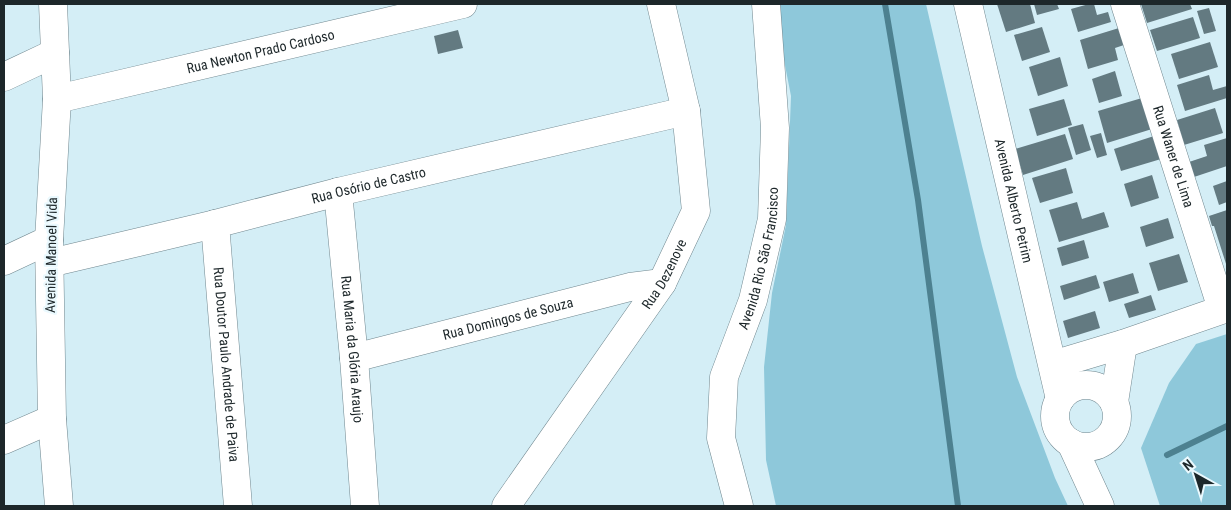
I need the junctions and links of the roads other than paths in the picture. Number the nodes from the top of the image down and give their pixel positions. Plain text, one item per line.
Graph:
1 (53, 4) edge
2 (463, 4) edge
3 (661, 4) edge
4 (766, 4) edge
5 (968, 4) edge
6 (1125, 4) edge
7 (55, 53) junction
8 (4, 77) edge
9 (57, 99) junction
10 (686, 111) junction
11 (338, 192) junction
12 (215, 224) junction
13 (49, 252) junction
14 (4, 261) edge
15 (662, 283) junction
16 (1224, 308) edge
17 (1123, 344) junction
18 (354, 358) junction
19 (1053, 365) junction
20 (1060, 399) junction
21 (1114, 402) junction
22 (52, 419) junction
23 (4, 440) edge
24 (1105, 440) junction
25 (1071, 443) junction
26 (1097, 500) edge
27 (60, 506) edge
28 (238, 506) edge
29 (365, 506) edge
30 (506, 506) edge
31 (739, 506) edge

1 - 7 street, Avenida Manoel Vida
2 - 9 street, Rua Newton Prado Cardoso
3 - 10 street, Rua Dezenove
4 - 31 street, Avenida Rio São Francisco
5 - 19 street, Avenida Alberto Petrim
6 - 16 street, Rua Waner de Lima
7 - 8 street
7 - 9 street, Avenida Manoel Vida
9 - 13 street, Avenida Manoel Vida
10 - 11 street, Rua Osório de Castro
10 - 15 street, Rua Dezenove
11 - 12 street, Rua Osório de Castro
11 - 18 street, Rua Maria da Glória Araujo
12 - 13 street, Rua Osório de Castro
12 - 28 street, Rua Doutor Paulo Andrade de Paiva
13 - 14 street, Rua Osório de Castro
13 - 22 street, Avenida Manoel Vida
15 - 18 street, Rua Domingos de Souza
15 - 30 street, Rua Dezenove
16 - 17 street
17 - 19 street
17 - 21 street
18 - 29 street, Rua Maria da Glória Araujo
19 - 20 street, Avenida Alberto Petrim
20 - 21 street
20 - 25 street
21 - 24 street
22 - 23 street
22 - 27 street, Avenida Manoel Vida
24 - 25 street
24 - 26 street
25 - 26 street

